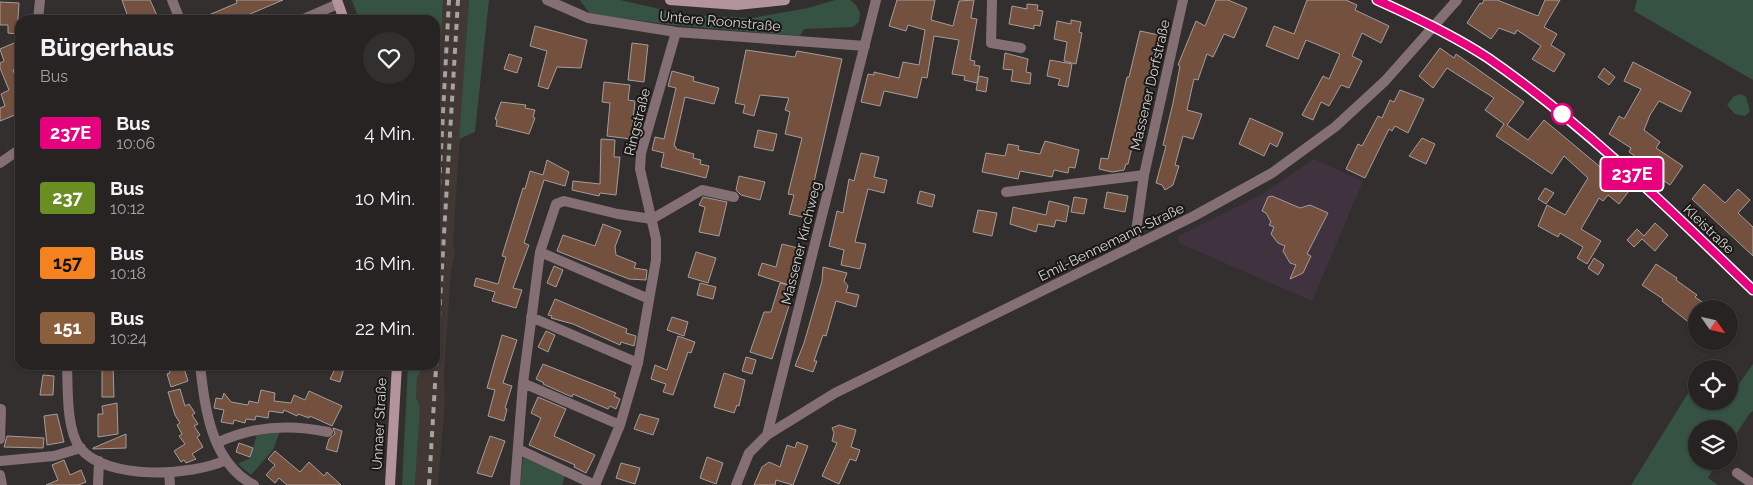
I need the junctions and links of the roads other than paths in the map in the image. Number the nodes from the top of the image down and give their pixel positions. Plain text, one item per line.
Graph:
1 (40, 0) edge
2 (172, 0) edge
3 (547, 0) edge
4 (670, 0) edge
5 (785, 0) edge
6 (876, 0) edge
7 (992, 0) edge
8 (1183, 0) edge
9 (1380, 0) edge
10 (1458, 0) edge
11 (338, 2) edge
12 (38, 15) edge
13 (178, 15) edge
14 (311, 15) edge
15 (342, 15) edge
16 (1434, 27) junction
17 (676, 32) junction
18 (865, 46) junction
19 (1021, 48) dead end
20 (15, 153) edge
21 (0, 164) edge
22 (1144, 175) junction
23 (1006, 192) dead end
24 (734, 196) dead end
25 (652, 220) junction
26 (1134, 246) junction
27 (540, 252) junction
28 (1753, 290) edge
29 (649, 299) junction
30 (531, 317) junction
31 (638, 363) junction
32 (67, 370) edge
33 (201, 370) edge
34 (397, 370) edge
35 (523, 383) junction
36 (1, 410) dead end
37 (620, 424) junction
38 (328, 432) dead end
39 (767, 435) junction
40 (0, 440) edge
41 (216, 443) junction
42 (80, 448) junction
43 (518, 449) junction
44 (226, 460) junction
45 (0, 461) edge
46 (99, 461) junction
47 (169, 472) junction
48 (1737, 473) dead end
49 (0, 475) edge
50 (240, 481) edge
51 (1753, 484) edge
52 (2, 485) edge
53 (98, 485) edge
54 (170, 485) edge
55 (254, 485) edge
56 (390, 485) edge
57 (515, 485) edge
58 (595, 485) edge
59 (736, 485) edge

1 - 12 street
2 - 13 street
3 - 17 street, Untere Roonstraße
4 - 5 main road
6 - 18 street, Massener Kirchweg
7 - 19 street
8 - 22 street, Massener Dorfstraße
9 - 16 main road, Kleistraße
10 - 16 street, Emil-Bennemann-Straße
11 - 14 street
11 - 15 main road
16 - 26 street, Emil-Bennemann-Straße
16 - 28 main road, Kleistraße
17 - 18 street, Untere Roonstraße
17 - 25 street, Ringstraße
18 - 39 street, Massener Kirchweg
20 - 21 street
22 - 23 street
22 - 26 street, Massener Dorfstraße
24 - 25 street
25 - 27 street
25 - 29 street, Ringstraße
26 - 39 street, Emil-Bennemann-Straße
27 - 29 street
27 - 30 street
29 - 31 street, Ringstraße
30 - 31 street
30 - 35 street
31 - 37 street, Ringstraße
32 - 42 street
33 - 41 street
34 - 56 main road, Unnaer Straße
35 - 37 street
35 - 43 street
36 - 40 street
37 - 58 street, Ringstraße
38 - 41 street
39 - 59 street
41 - 44 street
42 - 45 street
42 - 46 street
43 - 57 street
43 - 58 street, Ringstraße
44 - 47 street
44 - 50 street
46 - 47 street
46 - 53 street
47 - 54 street
48 - 51 street
49 - 52 street
50 - 55 street

